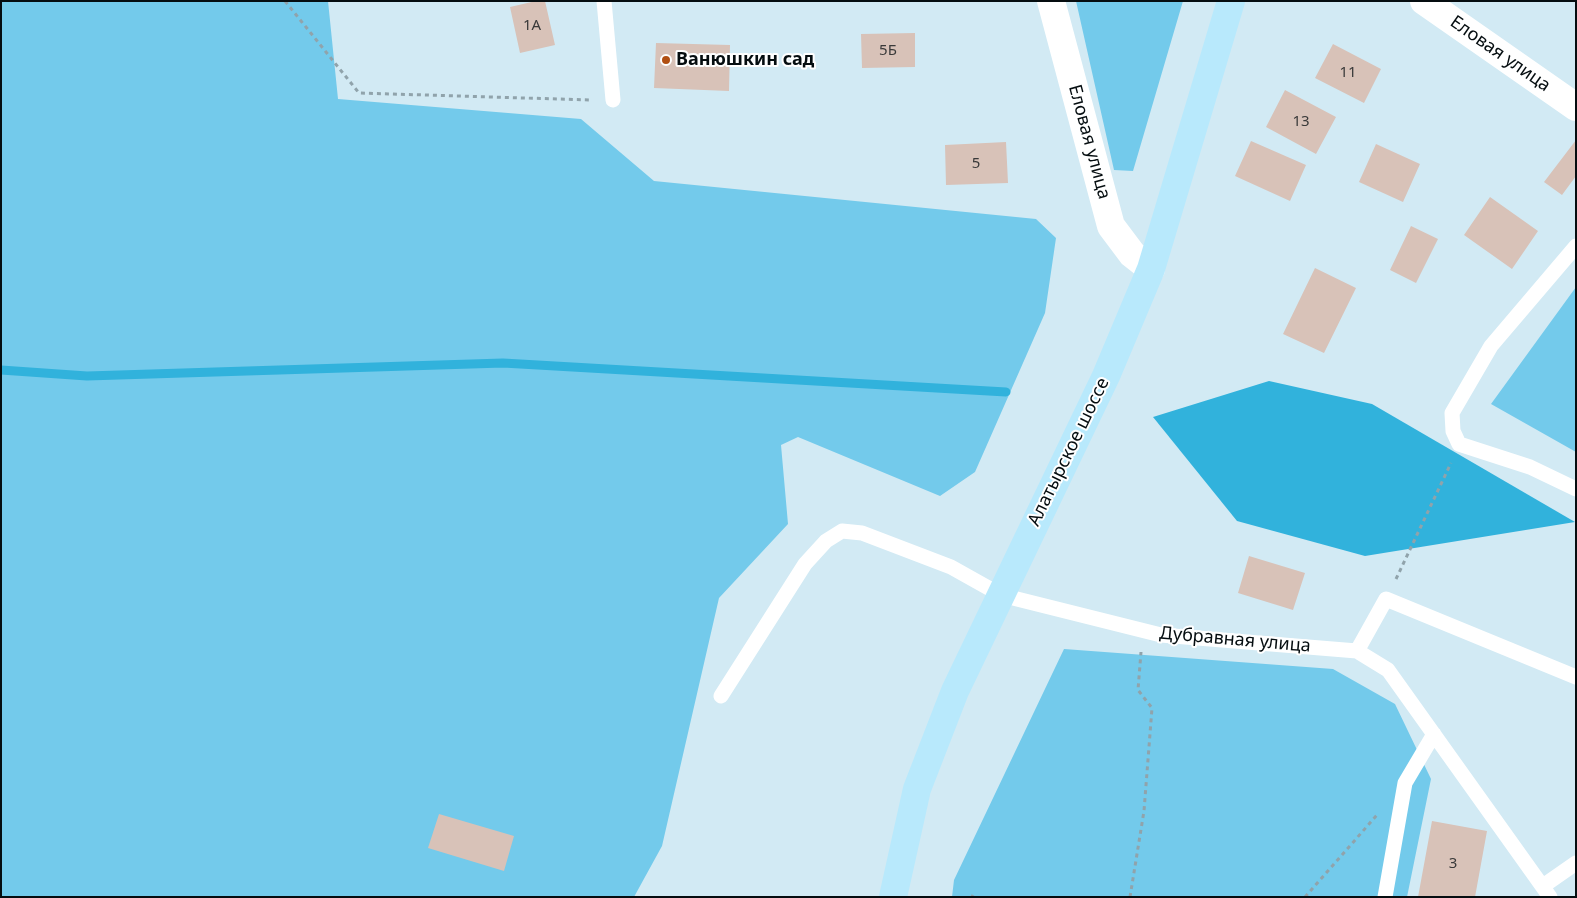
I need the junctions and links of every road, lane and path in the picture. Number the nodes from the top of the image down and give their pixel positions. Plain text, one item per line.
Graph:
1 (285, 1) edge
2 (604, 1) edge
3 (1051, 1) edge
4 (1231, 1) edge
5 (1424, 1) edge
6 (613, 100) joint
7 (1576, 107) edge
8 (1576, 246) edge
9 (1152, 268) junction
10 (1453, 459) dead end
11 (1576, 489) edge
12 (1001, 595) junction
13 (1386, 599) junction
14 (1142, 631) junction
15 (1357, 651) junction
16 (1576, 677) edge
17 (721, 696) dead end
18 (1434, 734) junction
19 (1405, 783) junction
20 (1576, 863) edge
21 (1547, 892) edge
22 (893, 897) edge
23 (1130, 897) edge
24 (1305, 897) edge
25 (1385, 897) edge

1 - 6 path
2 - 6 lane
3 - 9 street, Еловая улица
4 - 9 main road, Алатырское шоссе
5 - 7 street, Еловая улица
8 - 11 lane
9 - 12 main road, Алатырское шоссе
10 - 13 path
12 - 14 lane, Дубравная улица
12 - 17 lane, Дубравная улица
12 - 22 main road, Алатырское шоссе
13 - 15 lane
13 - 16 lane
14 - 15 lane, Дубравная улица
14 - 23 path
15 - 18 lane, Дубравная улица
18 - 19 lane
18 - 21 lane, Дубравная улица
19 - 24 path
19 - 25 lane
20 - 21 lane

